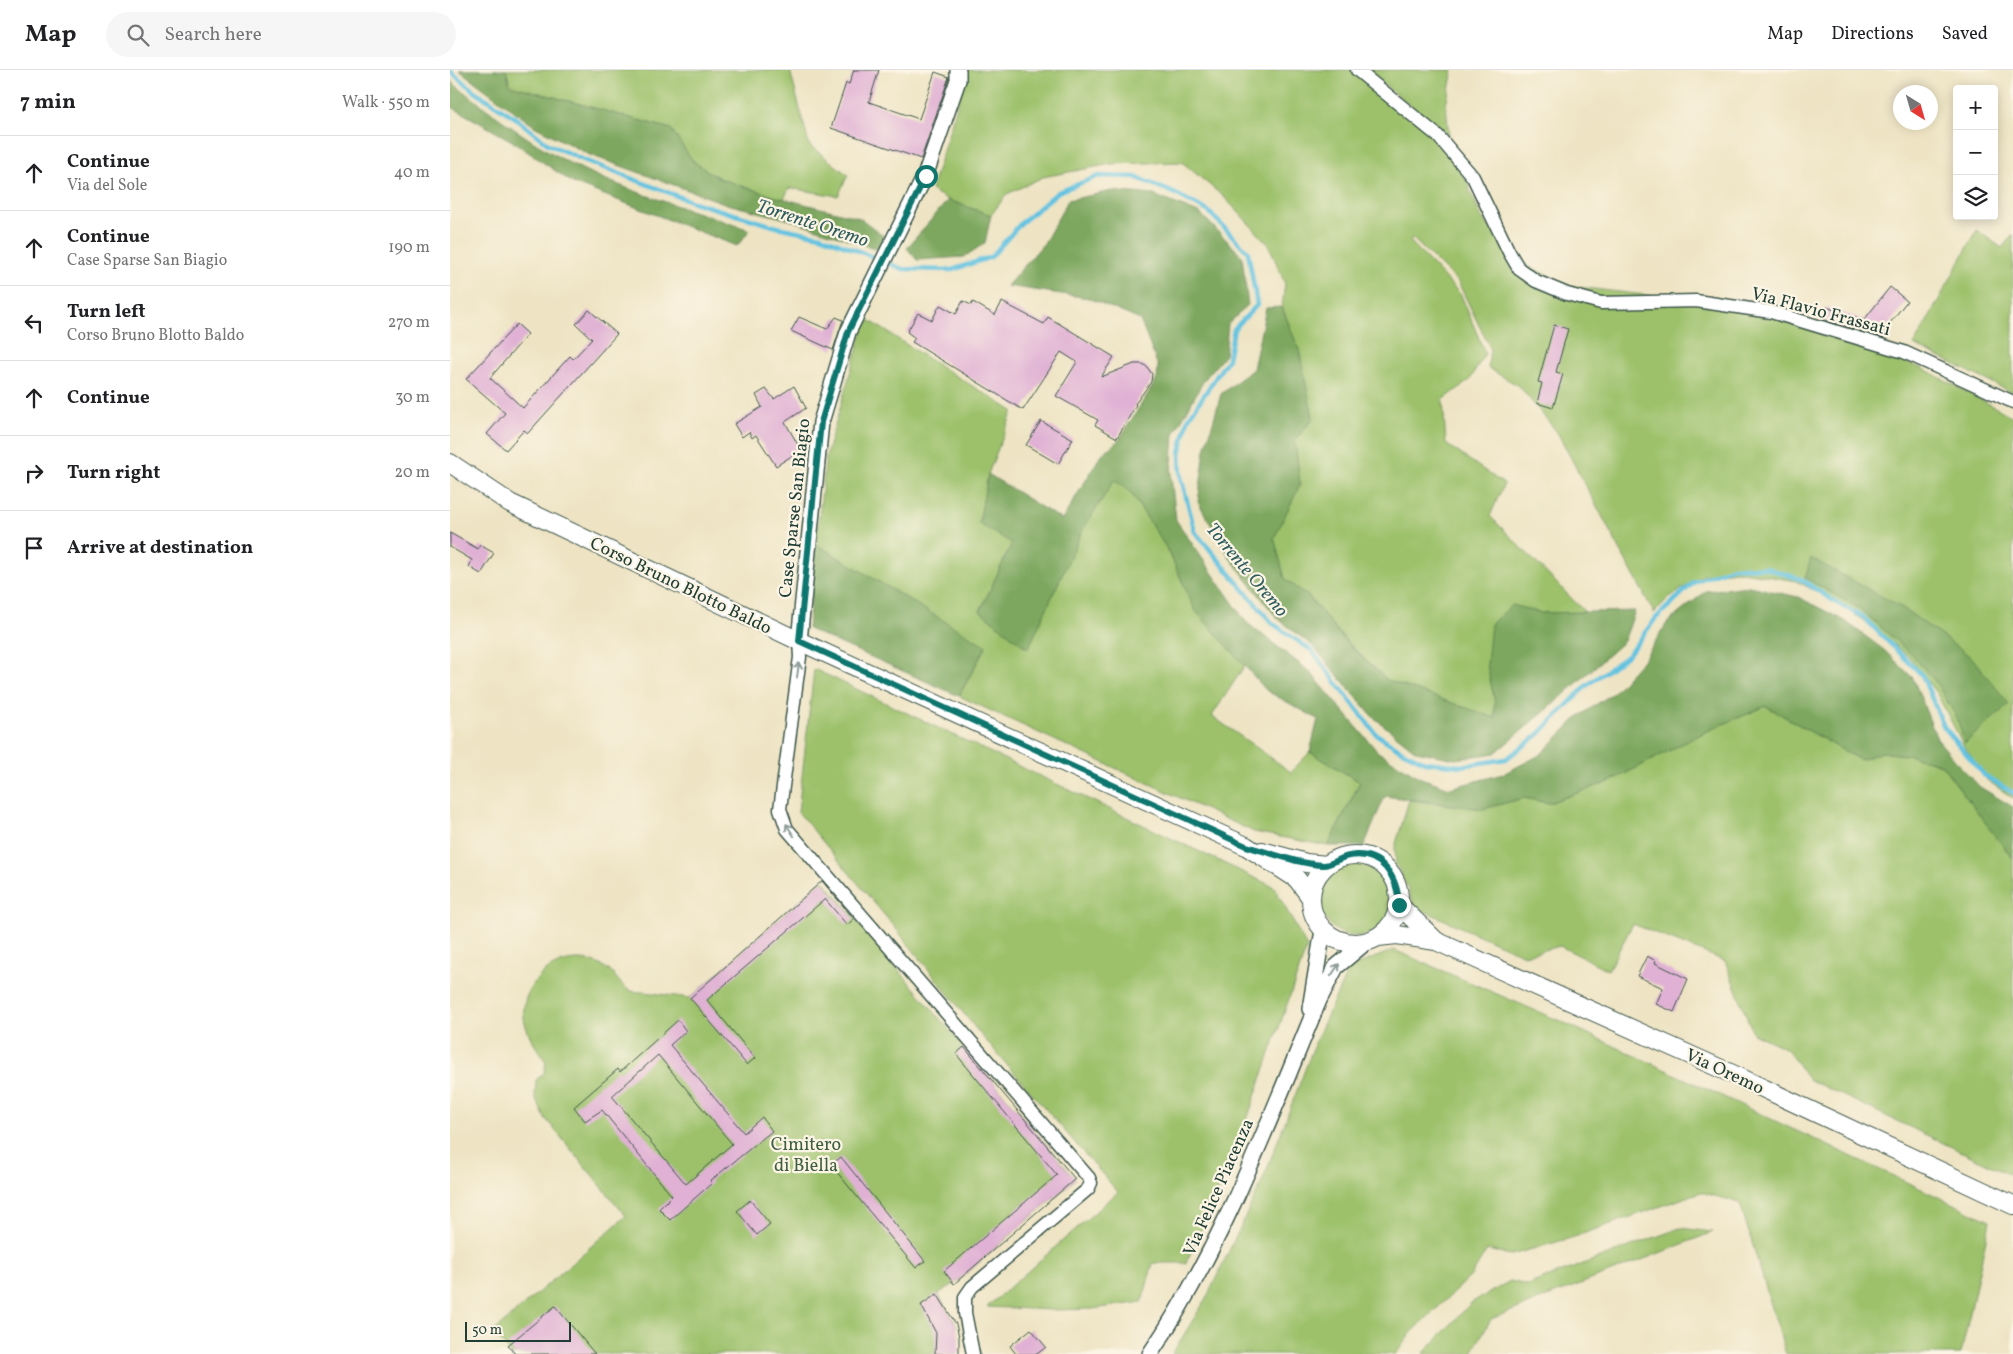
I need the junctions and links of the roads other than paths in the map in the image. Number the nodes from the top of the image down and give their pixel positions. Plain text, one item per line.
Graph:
1 (958, 70) edge
2 (1356, 70) edge
3 (2013, 402) edge
4 (450, 463) edge
5 (799, 641) junction
6 (1246, 846) junction
7 (1327, 865) junction
8 (1311, 898) junction
9 (1399, 905) junction
10 (1323, 930) junction
11 (1372, 940) junction
12 (1436, 941) junction
13 (1307, 1030) junction
14 (2013, 1205) edge
15 (974, 1354) edge
16 (1150, 1354) edge

1 - 5 street, Case Sparse San Biagio
2 - 3 street, Via Flavio Frassati
4 - 5 main road, Corso Bruno Blotto Baldo
5 - 6 main road, Corso Bruno Blotto Baldo
15 -> 5 street
6 - 7 main road, Corso Bruno Blotto Baldo
6 - 8 main road, Corso Bruno Blotto Baldo
7 - 8 main road
7 - 9 main road
8 - 10 main road
9 - 11 main road
9 - 12 main road, Via Oremo
10 - 11 main road
10 - 13 street, Via Felice Piacenza
11 - 12 main road, Via Oremo
13 -> 11 street, Via Felice Piacenza
12 - 14 main road, Via Oremo
13 - 16 street, Via Felice Piacenza

